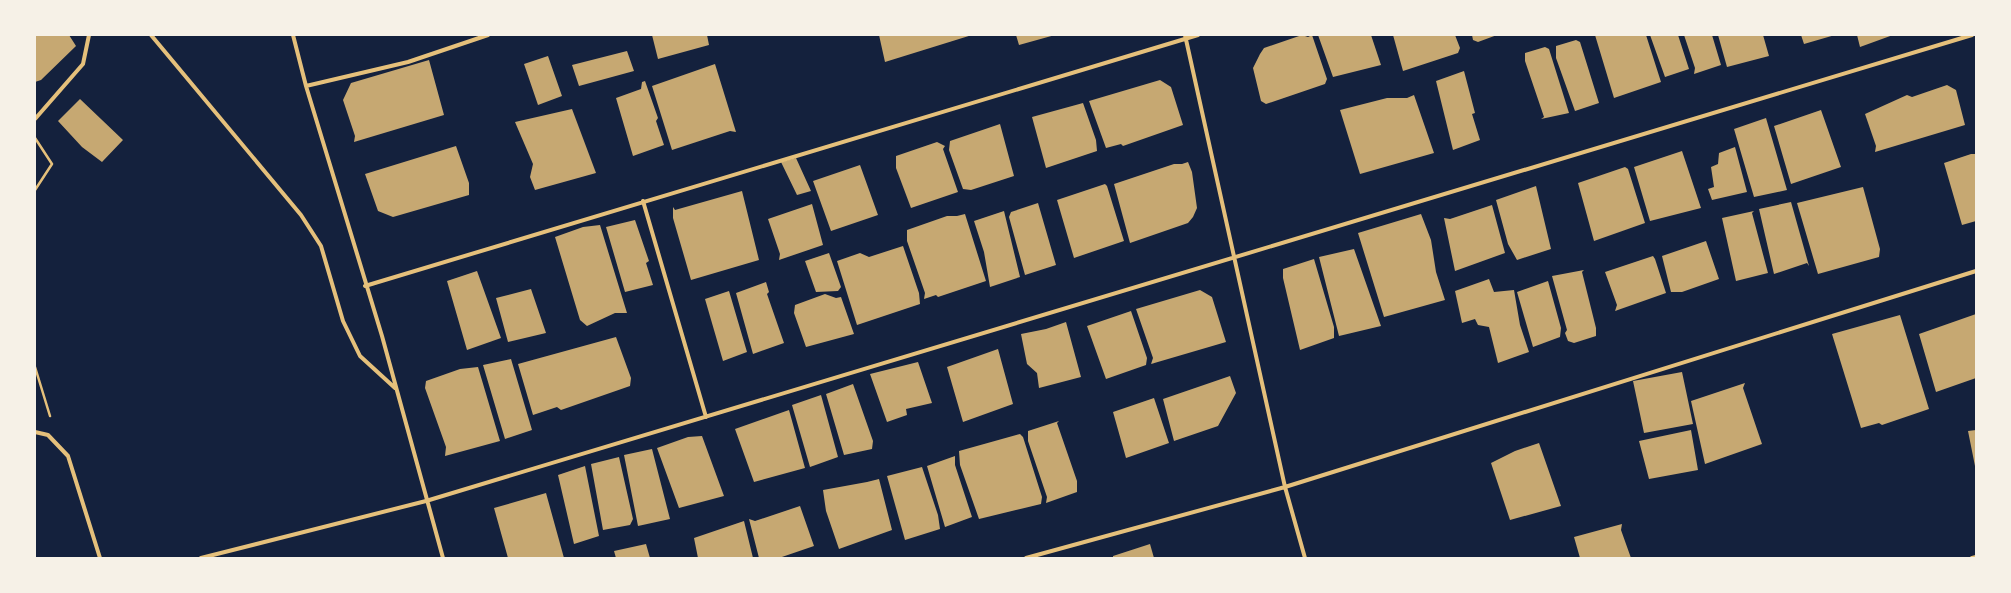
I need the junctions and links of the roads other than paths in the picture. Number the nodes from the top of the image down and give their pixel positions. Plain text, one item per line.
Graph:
1 (89, 35) edge
2 (151, 35) edge
3 (293, 35) edge
4 (488, 35) edge
5 (1198, 35) edge
6 (1972, 35) edge
7 (1185, 37) edge
8 (306, 86) junction
9 (35, 119) edge
10 (643, 201) junction
11 (1234, 258) junction
12 (1976, 271) edge
13 (366, 286) junction
14 (395, 388) junction
15 (706, 417) junction
16 (35, 432) edge
17 (1285, 487) junction
18 (426, 501) junction
19 (1976, 557) edge
20 (100, 558) edge
21 (201, 558) edge
22 (443, 558) edge
23 (1026, 558) edge
24 (1305, 558) edge
25 (1972, 558) edge

1 - 9 street
2 - 14 street
3 - 8 street
4 - 8 street
5 - 7 street
6 - 11 street
7 - 10 street
7 - 11 street
8 - 13 street
10 - 13 street
10 - 15 street
11 - 15 street
11 - 17 street
12 - 17 street
13 - 14 street
14 - 18 street
15 - 18 street
16 - 20 street
17 - 23 street
17 - 24 street
18 - 21 street
18 - 22 street
19 - 25 street

